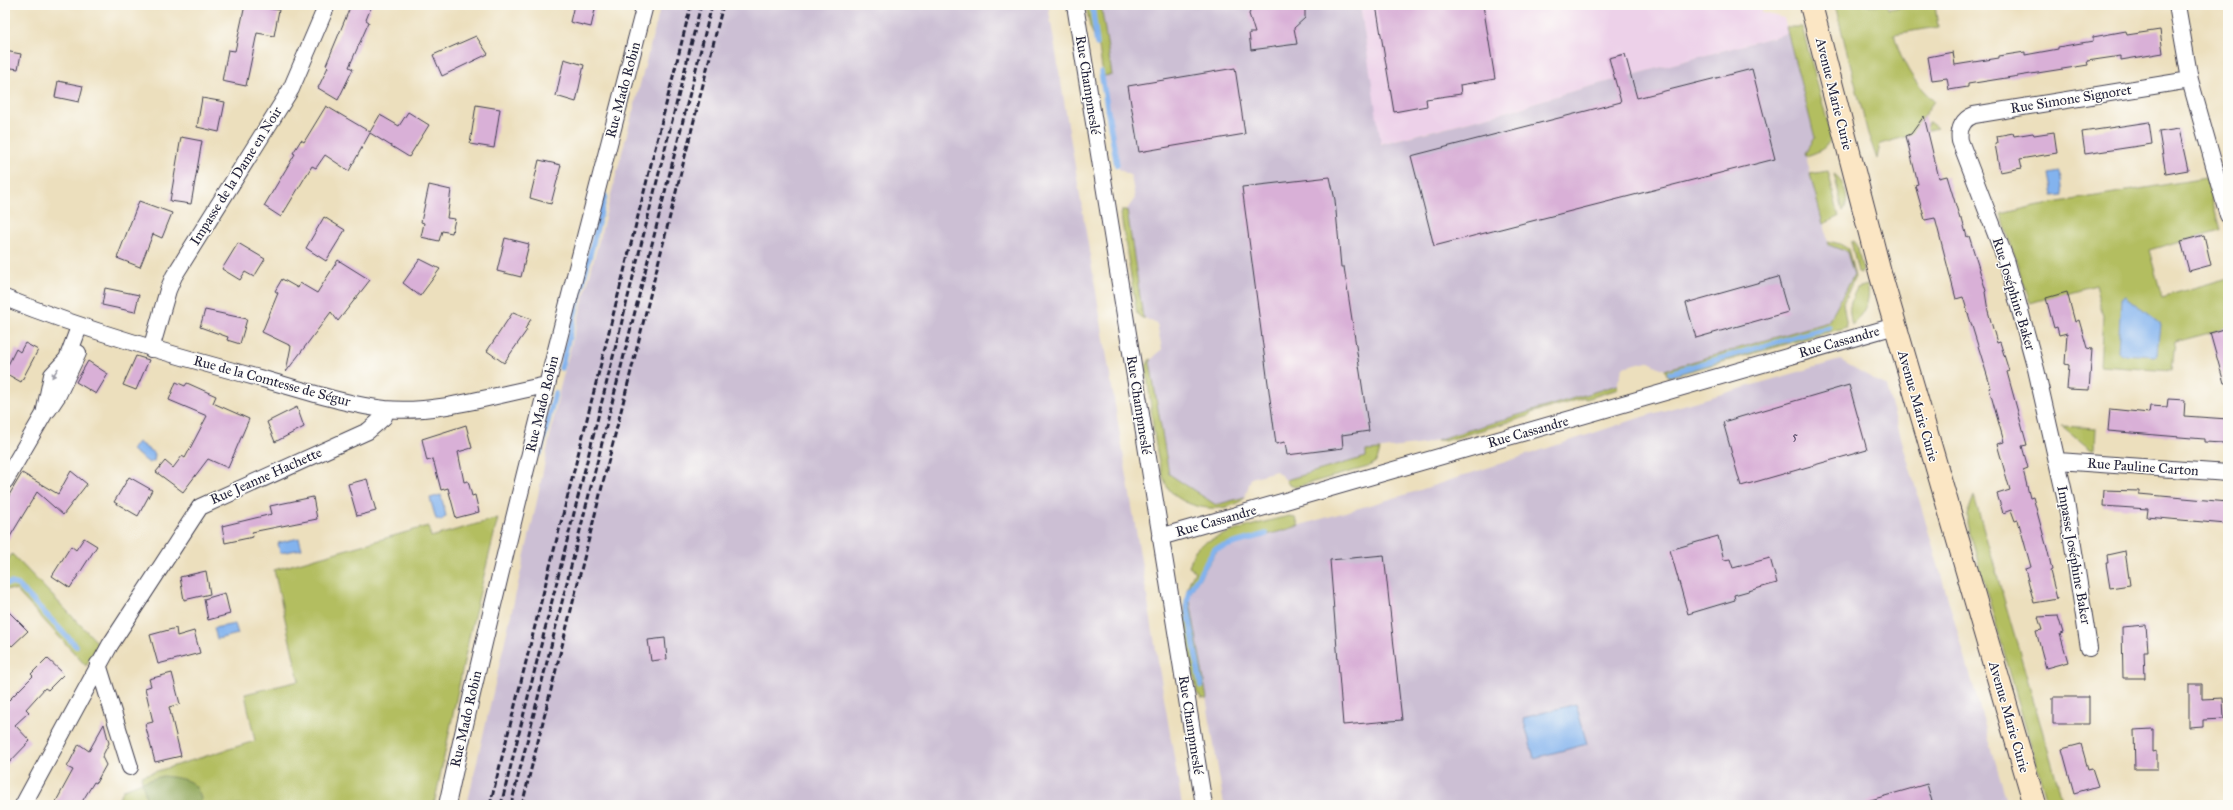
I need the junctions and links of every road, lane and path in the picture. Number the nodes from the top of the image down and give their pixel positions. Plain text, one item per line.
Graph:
1 (327, 5) edge
2 (645, 5) edge
3 (1075, 5) edge
4 (1811, 5) edge
5 (2177, 5) edge
6 (2190, 80) junction
7 (1960, 131) joint
8 (2228, 215) edge
9 (5, 298) edge
10 (1895, 326) junction
11 (83, 328) junction
12 (150, 349) junction
13 (546, 385) junction
14 (385, 409) junction
15 (2058, 461) junction
16 (2228, 473) edge
17 (5, 480) edge
18 (1160, 537) junction
19 (2090, 648) dead end
20 (98, 664) junction
21 (130, 767) dead end
22 (23, 805) edge
23 (447, 805) edge
24 (1204, 805) edge
25 (2035, 805) edge

1 - 12 street, Impasse de la Dame en Noir
2 - 13 street, Rue Mado Robin
3 - 18 street, Rue Champmeslé
4 - 10 main road, Avenue Marie Curie
5 - 6 street
6 - 7 street, Rue Simone Signoret
6 - 8 street
7 - 15 street, Rue Joséphine Baker
9 - 11 street, Rue de la Comtesse de Ségur
10 - 18 street, Rue Cassandre
10 - 25 main road, Avenue Marie Curie
11 - 12 street, Rue de la Comtesse de Ségur
11 - 17 street
12 - 14 street, Rue de la Comtesse de Ségur
13 - 14 street, Rue de la Comtesse de Ségur
13 - 23 street, Rue Mado Robin
14 - 20 street, Rue Jeanne Hachette
15 - 16 street, Rue Pauline Carton
15 - 19 street, Impasse Joséphine Baker
18 - 24 street, Rue Champmeslé
20 - 21 street
20 - 22 street, Rue Jeanne Hachette

